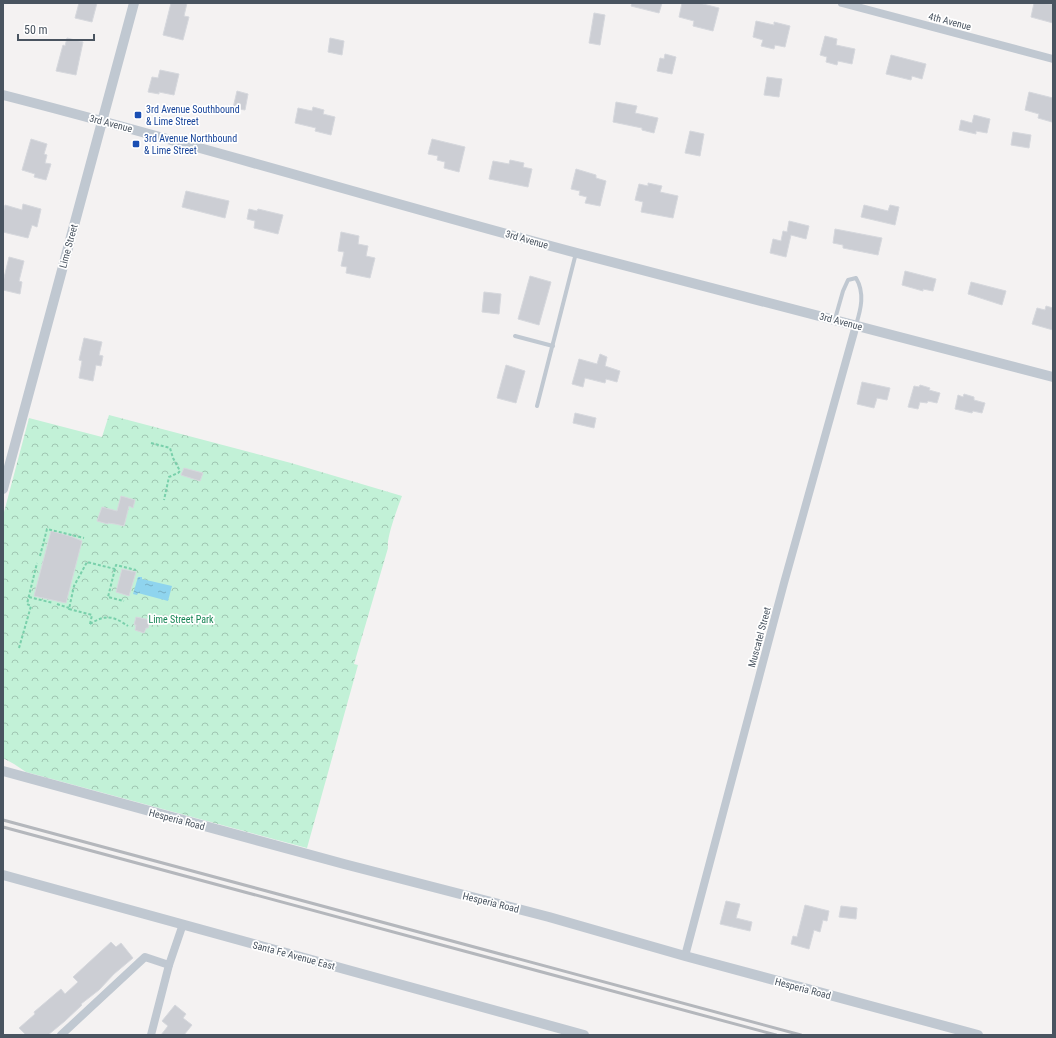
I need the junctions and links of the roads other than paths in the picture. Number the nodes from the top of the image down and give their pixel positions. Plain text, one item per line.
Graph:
1 (134, 3) edge
2 (842, 3) edge
3 (1053, 59) edge
4 (3, 95) edge
5 (102, 120) junction
6 (576, 253) junction
7 (835, 319) junction
8 (856, 325) junction
9 (515, 336) dead end
10 (553, 346) junction
11 (1053, 377) edge
12 (537, 406) dead end
13 (3, 489) edge
14 (3, 771) edge
15 (3, 875) edge
16 (182, 924) junction
17 (685, 956) junction
18 (169, 965) junction
19 (61, 1035) edge
20 (151, 1035) edge
21 (584, 1035) edge
22 (978, 1035) edge

1 - 5 street, Lime Street
2 - 3 street, 4th Avenue
4 - 5 street, 3rd Avenue
5 - 6 street, 3rd Avenue
5 - 13 street, Lime Street
6 - 7 street, 3rd Avenue
6 - 10 lane
7 - 8 street, 3rd Avenue
7 - 8 lane
8 - 11 street, 3rd Avenue
8 - 17 street, Muscatel Street
9 - 10 lane
10 - 12 lane
14 - 17 street, Hesperia Road
15 - 16 street, Santa Fe Avenue East
16 - 18 street
16 - 21 street, Santa Fe Avenue East
17 - 22 street, Hesperia Road
18 - 19 street
18 - 20 street

